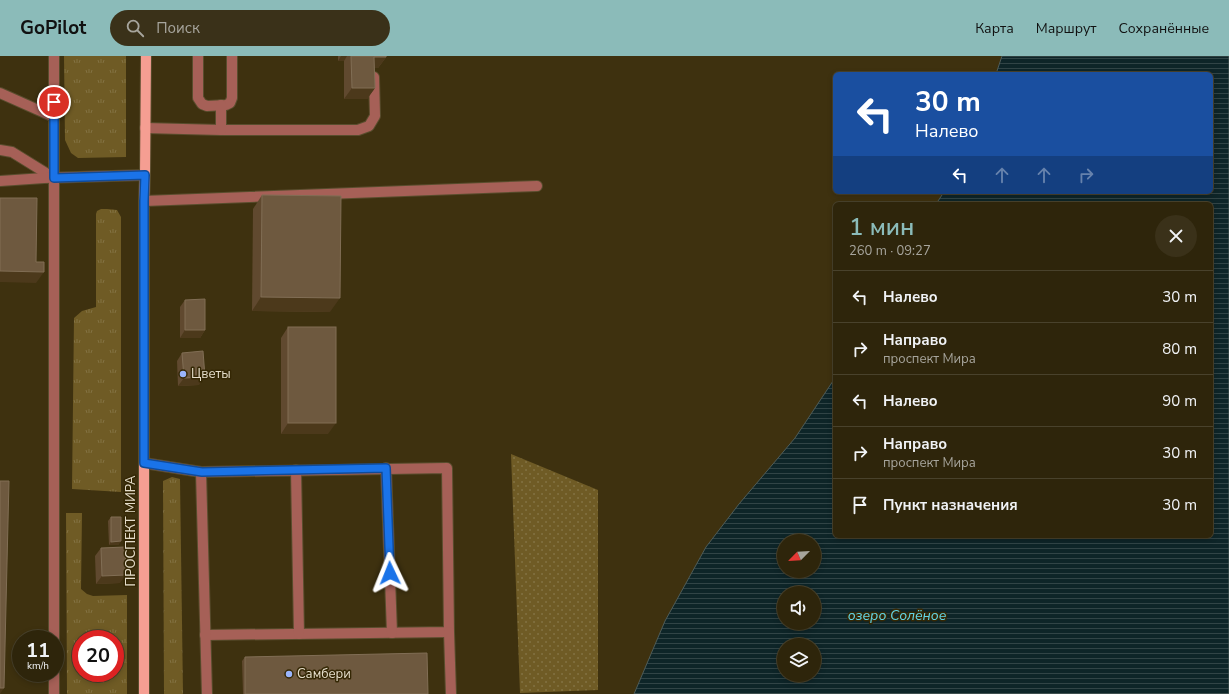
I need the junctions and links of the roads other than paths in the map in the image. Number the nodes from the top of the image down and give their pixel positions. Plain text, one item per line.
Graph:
1 (54, 56) edge
2 (146, 56) edge
3 (198, 56) edge
4 (232, 56) edge
5 (374, 77) edge
6 (0, 93) edge
7 (221, 105) junction
8 (54, 117) junction
9 (145, 128) junction
10 (221, 130) junction
11 (0, 150) edge
12 (145, 175) junction
13 (54, 178) junction
14 (0, 181) edge
15 (537, 186) dead end
16 (144, 201) junction
17 (144, 463) junction
18 (386, 468) junction
19 (296, 470) junction
20 (202, 472) junction
21 (54, 630) edge
22 (449, 632) junction
23 (392, 633) junction
24 (299, 634) junction
25 (205, 635) junction
26 (54, 682) edge
27 (54, 694) edge
28 (144, 694) edge
29 (207, 694) edge
30 (451, 694) edge

1 - 8 street
2 - 9 main road, ПРОСПЕКТ МИРА
3 - 7 street
4 - 7 street
5 - 10 street
6 - 8 street
7 - 10 street
8 - 13 street
9 - 10 street
9 - 12 main road, ПРОСПЕКТ МИРА
11 - 13 street
12 - 13 street
12 - 16 main road, ПРОСПЕКТ МИРА
13 - 14 street
13 - 21 street
15 - 16 street
16 - 17 main road, ПРОСПЕКТ МИРА
17 - 20 street
17 - 28 main road, ПРОСПЕКТ МИРА
18 - 19 street
18 - 22 street
18 - 23 street
19 - 20 street
19 - 24 street
20 - 25 street
22 - 23 street
22 - 30 street
23 - 24 street
24 - 25 street
25 - 29 street
26 - 27 street

